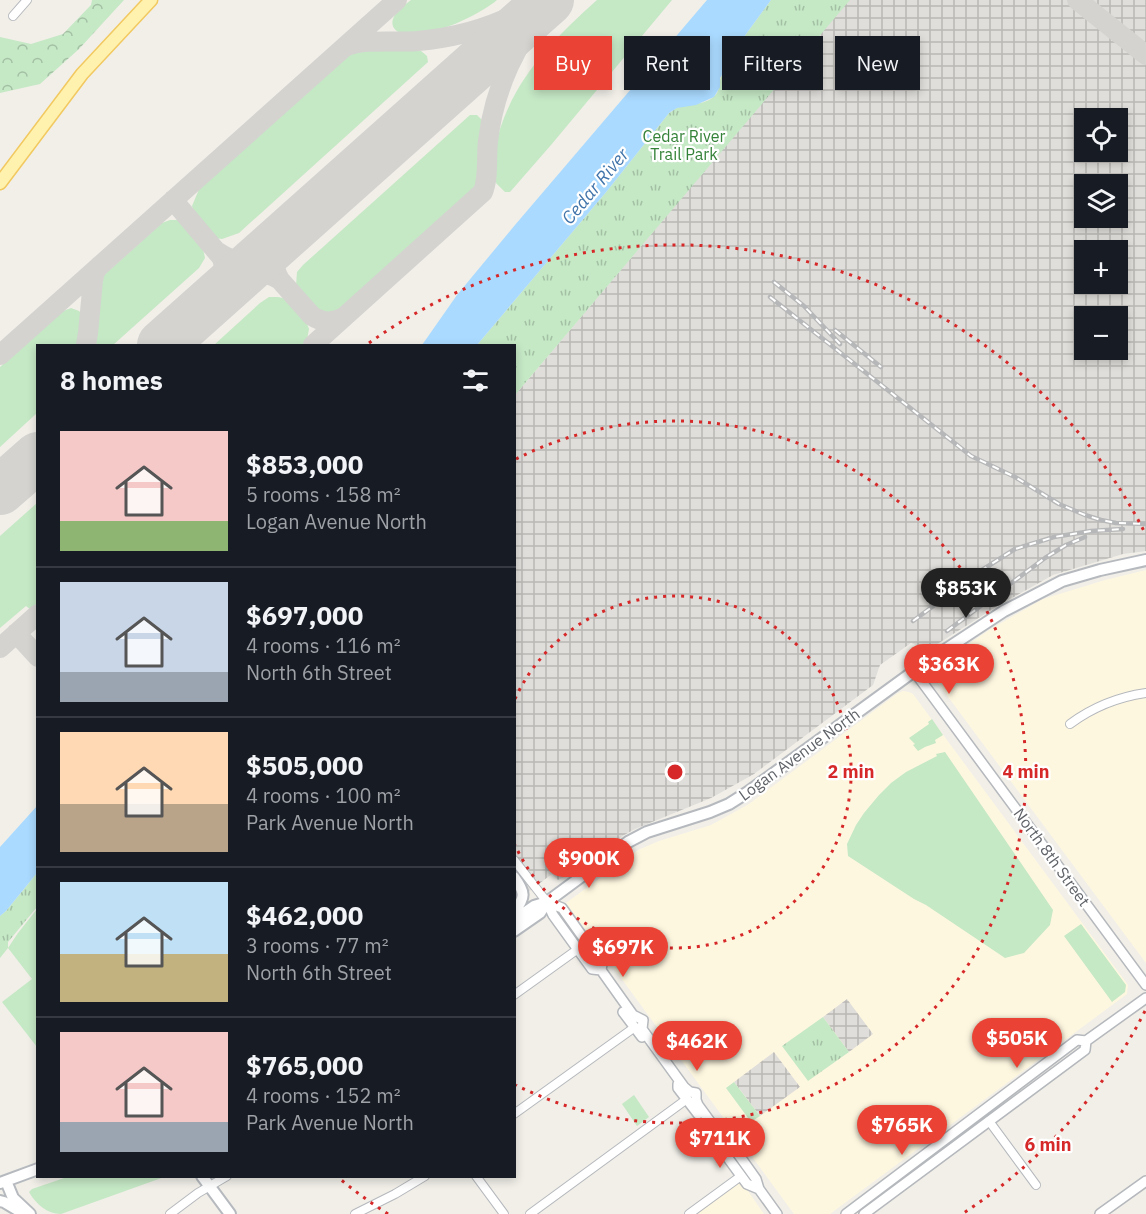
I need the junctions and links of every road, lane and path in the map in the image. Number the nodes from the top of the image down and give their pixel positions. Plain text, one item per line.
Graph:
1 (27, 0) edge
2 (151, 0) edge
3 (13, 16) dead end
4 (0, 183) edge
5 (1146, 560) edge
6 (914, 671) junction
7 (1146, 693) edge
8 (1070, 724) dead end
9 (516, 862) edge
10 (516, 880) edge
11 (548, 902) junction
12 (516, 909) edge
13 (516, 919) edge
14 (516, 930) edge
15 (578, 950) junction
16 (601, 970) junction
17 (1146, 985) edge
18 (516, 994) edge
19 (1146, 998) edge
20 (623, 1002) junction
21 (635, 1027) junction
22 (1086, 1041) junction
23 (658, 1050) junction
24 (678, 1078) junction
25 (687, 1099) junction
26 (516, 1113) edge
27 (989, 1120) junction
28 (710, 1122) junction
29 (717, 1131) junction
30 (36, 1170) edge
31 (741, 1176) junction
32 (204, 1178) edge
33 (224, 1178) edge
34 (422, 1178) edge
35 (477, 1178) edge
36 (1146, 1181) edge
37 (3, 1182) edge
38 (1036, 1185) dead end
39 (210, 1186) junction
40 (759, 1189) junction
41 (0, 1201) edge
42 (25, 1214) edge
43 (30, 1214) edge
44 (170, 1214) edge
45 (230, 1214) edge
46 (355, 1214) edge
47 (504, 1214) edge
48 (530, 1214) edge
49 (689, 1214) edge
50 (777, 1214) edge
51 (846, 1214) edge
52 (864, 1214) edge
53 (1100, 1214) edge

1 - 3 street
2 - 4 main road
5 - 6 main road, Logan Avenue North
6 - 11 main road, Logan Avenue North
6 - 17 street, North 8th Street
7 - 8 street
9 - 11 street
10 - 12 main road
11 - 13 main road, Logan Avenue North
11 - 14 main road, Logan Avenue North
11 - 15 street
11 - 16 street
15 - 16 street
15 - 18 street
16 - 20 street
19 - 22 street
20 - 21 street
20 - 23 street
21 - 23 street
21 - 26 street
22 - 27 street
22 - 51 street
23 - 24 street
24 - 25 street
24 - 28 street
25 - 28 street
25 - 48 street
27 - 38 street
27 - 52 street
28 - 29 street
29 - 31 street
29 - 40 street
30 - 37 main road
31 - 40 street
31 - 49 street
32 - 39 main road
33 - 39 street
34 - 46 street
35 - 47 street
36 - 53 street
37 - 43 main road
39 - 44 street
39 - 45 main road
40 - 50 street
41 - 42 main road

